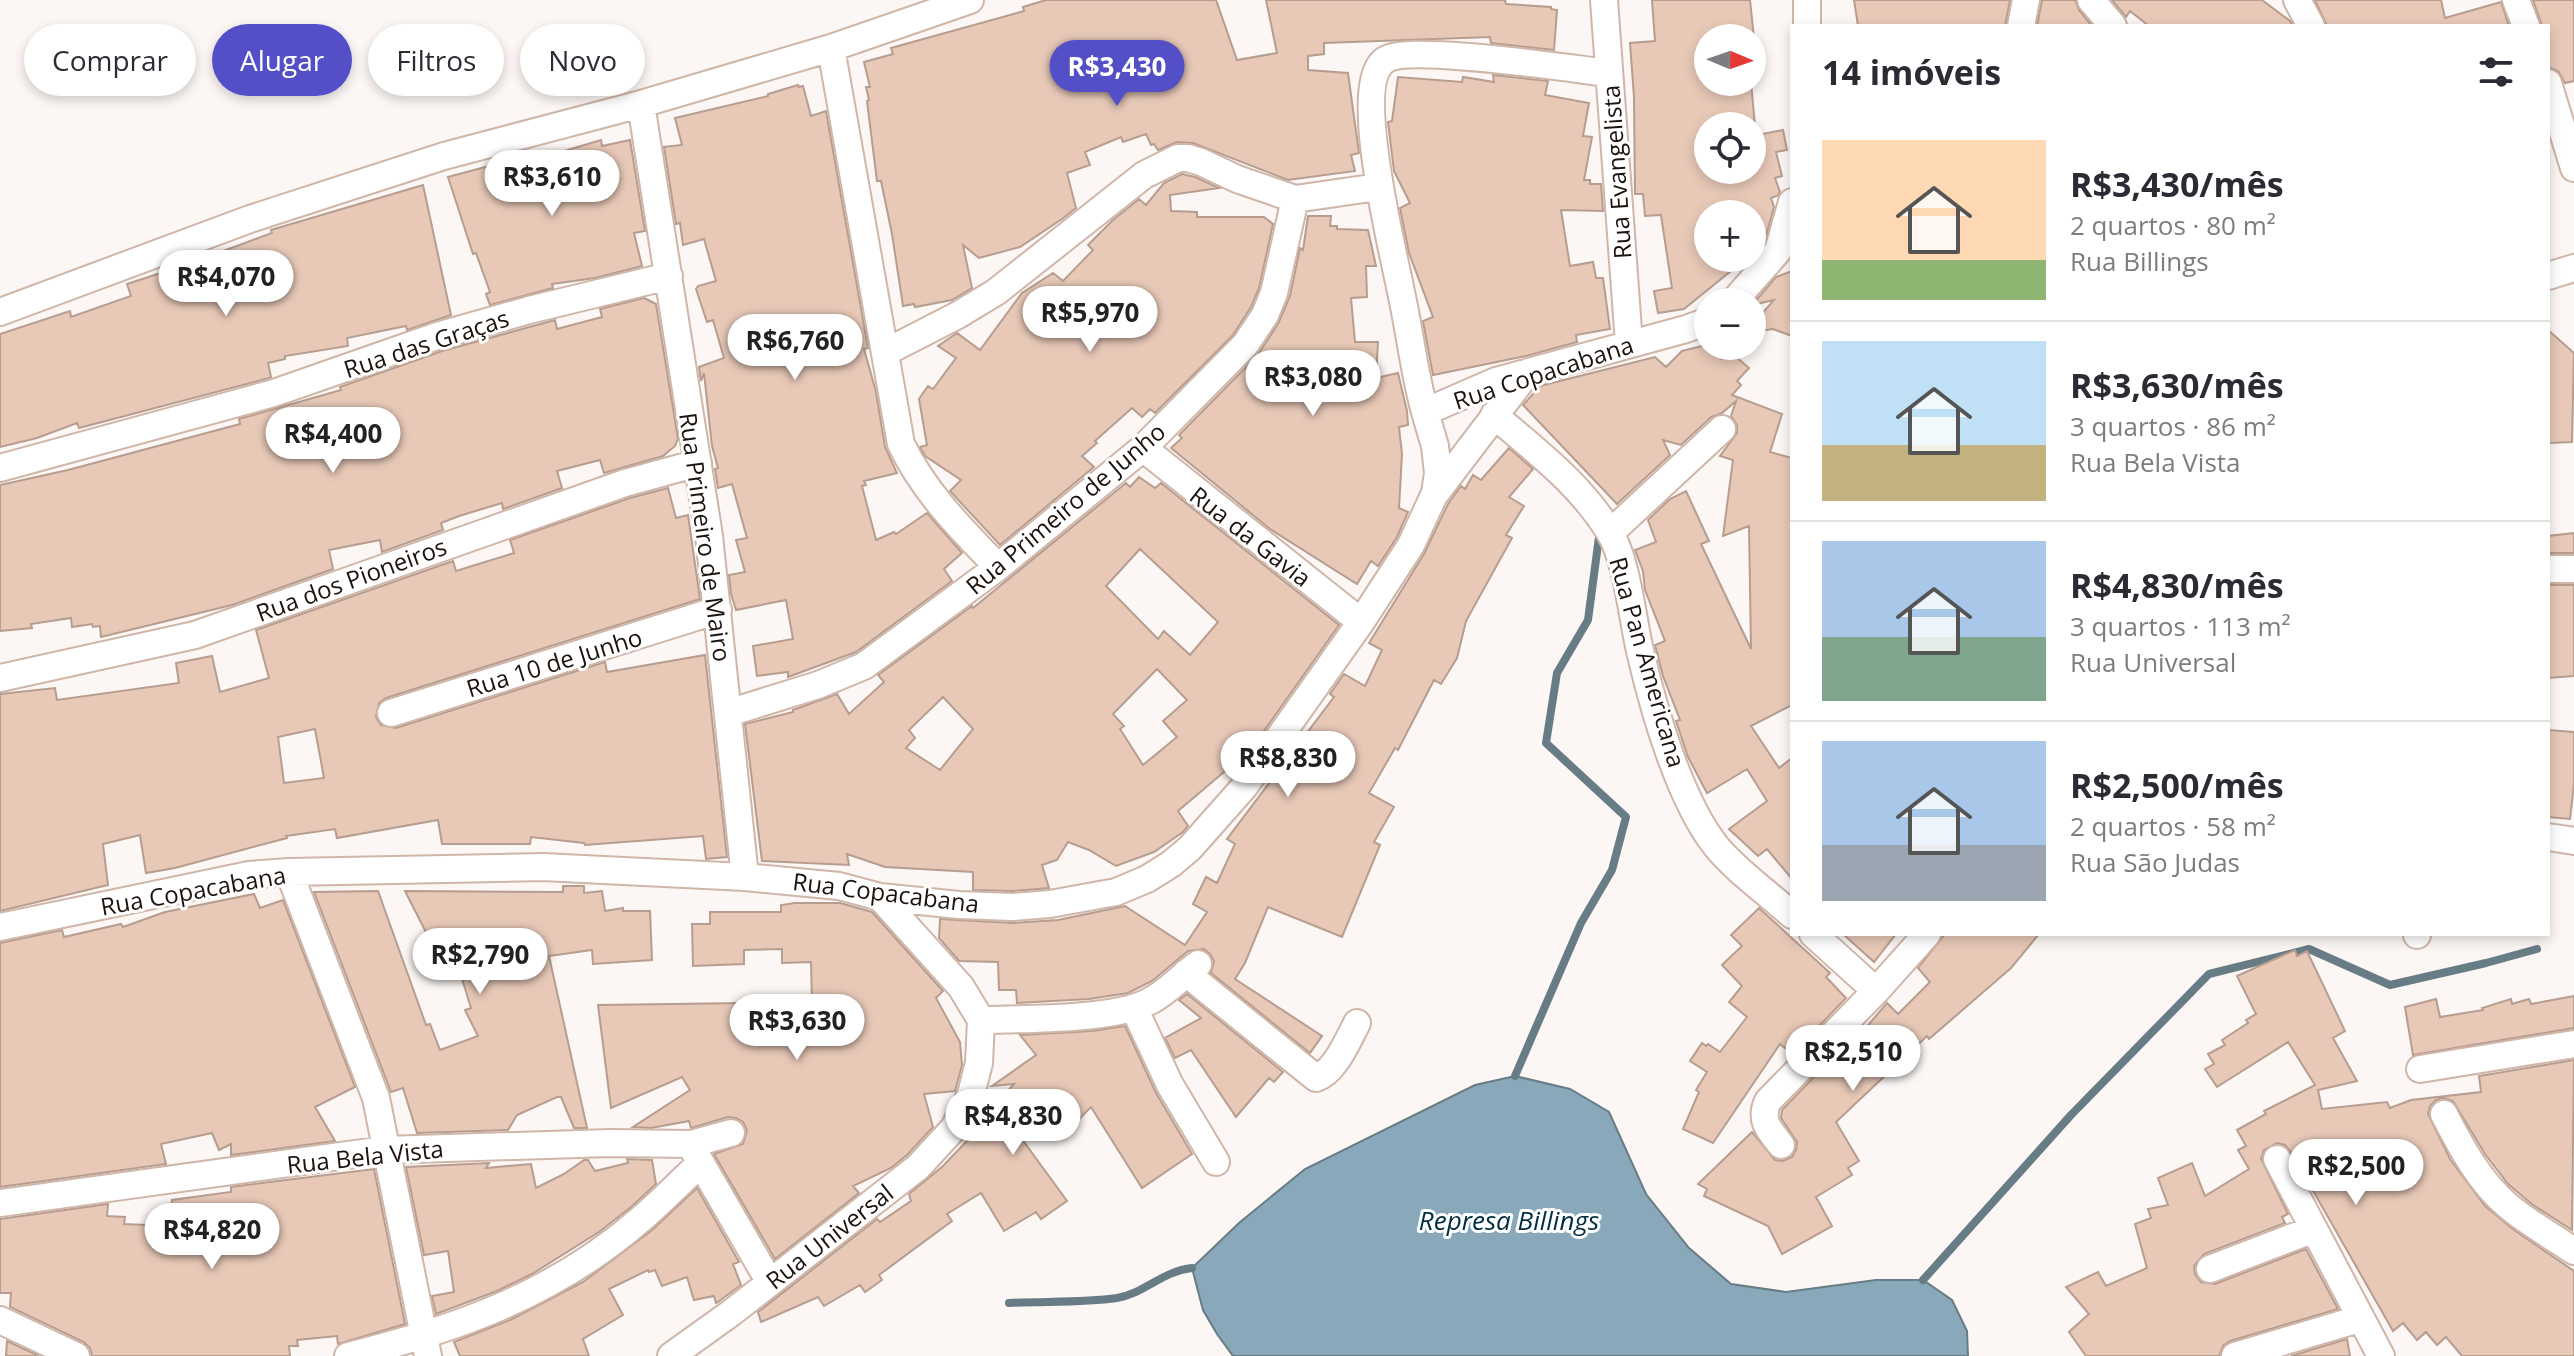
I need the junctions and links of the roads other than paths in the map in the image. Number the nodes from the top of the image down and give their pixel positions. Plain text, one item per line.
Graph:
1 (970, 0) edge
2 (1604, 0) edge
3 (1807, 0) edge
4 (2026, 0) edge
5 (2091, 0) edge
6 (2297, 0) edge
7 (2516, 0) edge
8 (1807, 24) edge
9 (2021, 24) edge
10 (2111, 24) edge
11 (2310, 24) edge
12 (2525, 24) edge
13 (831, 48) junction
14 (1609, 73) junction
15 (2550, 90) edge
16 (641, 104) junction
17 (2574, 168) edge
18 (1378, 187) junction
19 (1295, 199) junction
20 (1790, 216) edge
21 (1785, 250) edge
22 (2574, 268) edge
23 (2550, 275) edge
24 (669, 276) junction
25 (1747, 288) edge
26 (0, 312) edge
27 (1694, 326) edge
28 (1629, 344) junction
29 (886, 352) junction
30 (1528, 372) junction
31 (1425, 412) junction
32 (1494, 415) junction
33 (1722, 429) dead end
34 (1143, 448) junction
35 (698, 463) junction
36 (0, 468) edge
37 (1435, 493) junction
38 (1610, 533) junction
39 (998, 567) junction
40 (2550, 569) edge
41 (2574, 569) edge
42 (718, 610) junction
43 (1361, 622) junction
44 (0, 678) edge
45 (391, 713) dead end
46 (728, 713) junction
47 (2550, 837) edge
48 (2574, 841) edge
49 (289, 872) junction
50 (745, 877) junction
51 (880, 897) junction
52 (1790, 913) edge
53 (0, 927) edge
54 (1815, 936) edge
55 (1925, 936) edge
56 (1876, 991) junction
57 (1134, 1008) junction
58 (981, 1020) junction
59 (1357, 1023) dead end
60 (2574, 1044) edge
61 (2420, 1069) dead end
62 (2444, 1114) dead end
63 (731, 1133) dead end
64 (1781, 1145) dead end
65 (384, 1150) junction
66 (695, 1154) junction
67 (2277, 1159) dead end
68 (1216, 1162) dead end
69 (0, 1203) edge
70 (2314, 1229) junction
71 (2574, 1251) edge
72 (2210, 1269) dead end
73 (769, 1281) junction
74 (2359, 1319) junction
75 (0, 1320) edge
76 (426, 1346) edge
77 (684, 1354) edge
78 (76, 1356) edge
79 (348, 1356) edge
80 (2235, 1356) edge
81 (2381, 1356) edge

1 - 13 street
2 - 14 street, Rua Evangelista
3 - 8 street
4 - 9 street
5 - 10 street
6 - 11 street
7 - 12 street
13 - 16 street
13 - 29 street
14 - 18 street
14 - 28 street, Rua Evangelista
15 - 17 street
16 - 24 street, Rua Primeiro de Mairo
16 - 26 street
18 - 19 street
18 - 31 street
19 - 29 street
19 - 34 street, Rua Primeiro de Junho
20 - 21 street
21 - 25 street
22 - 23 street
24 - 35 street, Rua Primeiro de Mairo
24 - 36 street, Rua das Graças
27 - 28 street, Rua Copacabana
28 - 30 street, Rua Copacabana
29 - 39 street
30 - 31 street, Rua Copacabana
30 - 32 street
31 - 37 street, Rua Copacabana
32 - 37 street
32 - 38 street, Rua Pan Americana
33 - 38 street
34 - 39 street, Rua Primeiro de Junho
34 - 43 street, Rua da Gavia
35 - 42 street, Rua Primeiro de Mairo
35 - 44 street, Rua dos Pioneiros
37 - 43 street, Rua Copacabana
38 - 52 street, Rua Pan Americana
39 - 46 street, Rua Primeiro de Junho
40 - 41 street
42 - 45 street, Rua 10 de Junho
42 - 46 street, Rua Primeiro de Mairo
43 - 51 street, Rua Copacabana
46 - 50 street, Rua Primeiro de Mairo
47 - 48 street
49 - 50 street, Rua Copacabana
49 - 53 street, Rua Copacabana
49 - 65 street
50 - 51 street, Rua Copacabana
51 - 58 street
54 - 56 street
55 - 56 street
56 - 64 street
57 - 58 street
57 - 59 street
57 - 68 street
58 - 73 street, Rua Universal
60 - 61 street
62 - 71 street
63 - 66 street, Rua Bela Vista
65 - 66 street, Rua Bela Vista
65 - 69 street, Rua Bela Vista
65 - 76 street
66 - 73 street
66 - 76 street
67 - 70 street
70 - 72 street
70 - 74 street
73 - 77 street, Rua Universal
74 - 80 street
74 - 81 street
75 - 78 street
76 - 79 street

